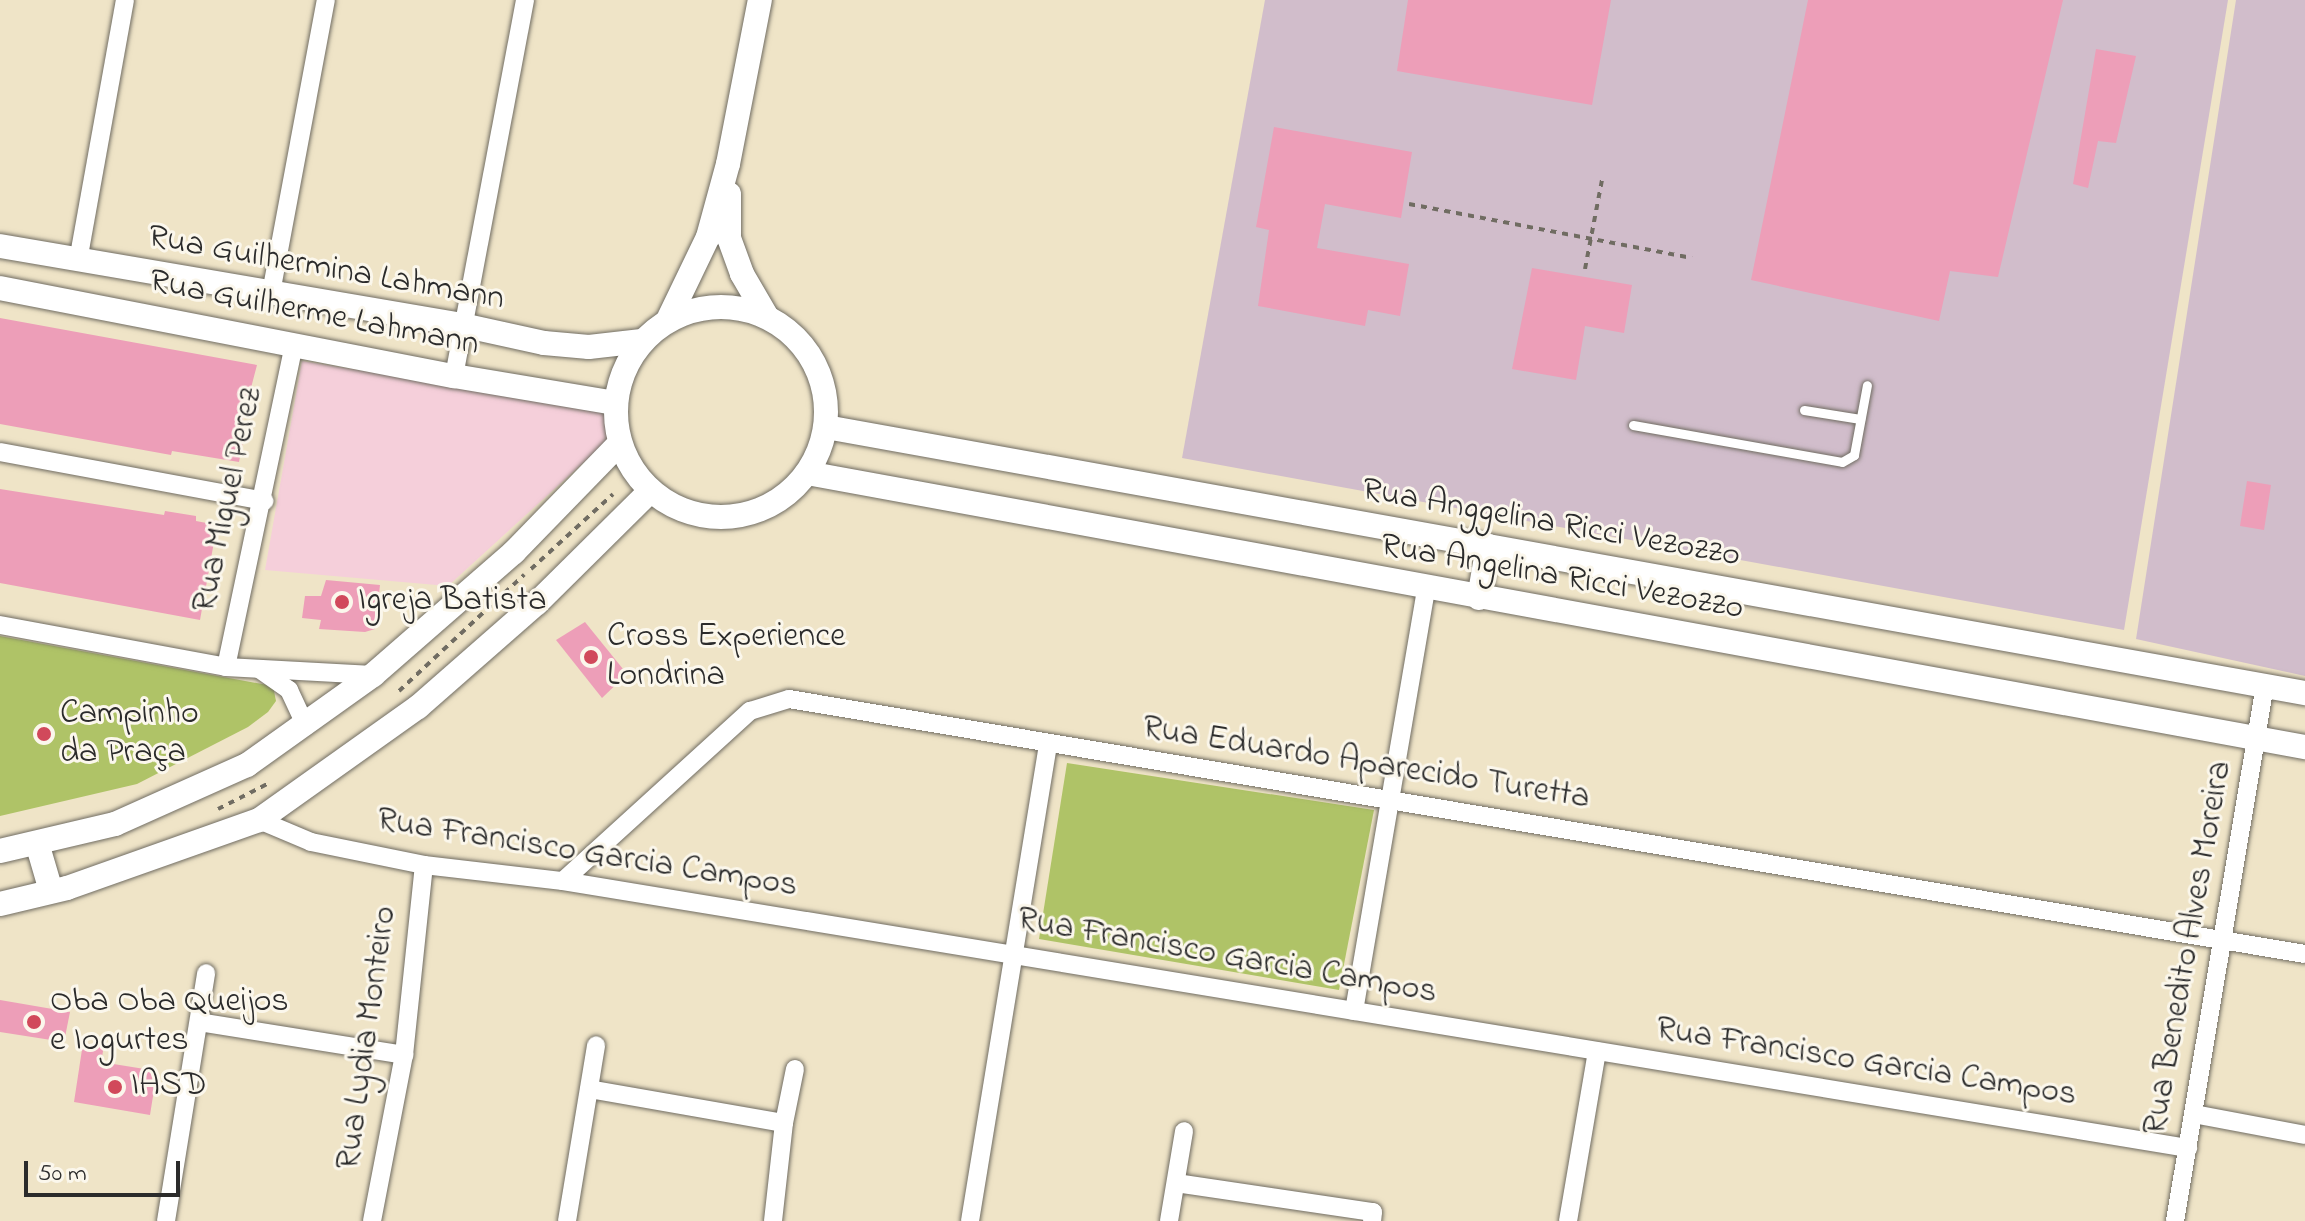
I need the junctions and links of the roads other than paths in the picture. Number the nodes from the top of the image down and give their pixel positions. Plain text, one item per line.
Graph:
1 (125, 0) edge
2 (326, 0) edge
3 (525, 0) edge
4 (760, 0) edge
5 (728, 164) junction
6 (0, 246) edge
7 (78, 261) junction
8 (0, 288) edge
9 (271, 293) junction
10 (766, 315) junction
11 (668, 320) junction
12 (462, 325) junction
13 (642, 341) junction
14 (294, 345) junction
15 (454, 376) junction
16 (1867, 385) dead end
17 (616, 403) junction
18 (1804, 410) dead end
19 (1860, 419) junction
20 (1633, 425) dead end
21 (826, 427) junction
22 (620, 443) junction
23 (0, 452) edge
24 (807, 473) junction
25 (650, 491) junction
26 (264, 501) junction
27 (1488, 546) junction
28 (1426, 588) junction
29 (1479, 598) junction
30 (0, 625) edge
31 (226, 667) junction
32 (259, 669) junction
33 (373, 675) junction
34 (2265, 685) junction
35 (2305, 693) edge
36 (306, 726) junction
37 (2257, 737) junction
38 (1048, 743) junction
39 (2305, 747) edge
40 (1391, 800) junction
41 (259, 820) junction
42 (37, 843) junction
43 (0, 851) edge
44 (424, 865) junction
45 (563, 881) junction
46 (51, 891) junction
47 (0, 904) edge
48 (2223, 938) junction
49 (1016, 953) junction
50 (2305, 954) edge
51 (206, 973) dead end
52 (1354, 1011) junction
53 (199, 1022) junction
54 (596, 1045) dead end
55 (1597, 1051) junction
56 (404, 1055) junction
57 (795, 1069) dead end
58 (589, 1089) junction
59 (2194, 1114) junction
60 (784, 1123) junction
61 (1184, 1131) dead end
62 (2305, 1135) edge
63 (2188, 1148) junction
64 (1176, 1183) junction
65 (1372, 1217) edge
66 (166, 1221) edge
67 (372, 1221) edge
68 (567, 1221) edge
69 (773, 1221) edge
70 (970, 1221) edge
71 (1169, 1221) edge
72 (1568, 1221) edge
73 (2175, 1221) edge

1 - 7 street
2 - 9 street
3 - 12 street
4 - 5 main road
5 - 10 main road
5 - 11 main road
6 - 7 main road, Rua Guilhermina Lahmann
7 - 9 main road, Rua Guilhermina Lahmann
8 - 14 main road, Rua Guilherme Lahmann
9 - 12 main road, Rua Guilhermina Lahmann
10 - 11 main road
10 - 21 main road
11 - 13 main road
12 - 13 main road, Rua Guilhermina Lahmann
12 - 15 street
13 - 17 main road
14 - 15 main road, Rua Guilherme Lahmann
14 - 26 street, Rua Miguel Perez
15 - 17 main road, Rua Guilherme Lahmann
16 - 19 lane
17 - 22 main road
18 - 19 lane
19 - 20 lane
21 - 24 main road
21 - 27 main road, Rua Anggelina Ricci Vezozzo
22 - 25 main road
22 - 33 main road
23 - 26 street
24 - 25 main road
24 - 28 main road, Rua Angelina Ricci Vezozzo
25 - 41 main road
26 - 31 street, Rua Miguel Perez
27 - 29 main road
27 - 34 main road, Rua Anggelina Ricci Vezozzo
28 - 29 main road, Rua Angelina Ricci Vezozzo
28 - 40 street
29 - 37 main road, Rua Angelina Ricci Vezozzo
30 - 31 street
31 - 32 street
32 - 33 street
32 - 36 street
33 - 36 main road
34 - 35 main road
34 - 37 street, Rua Benedito Alves Moreira
36 - 42 main road
37 - 39 main road, Rua Angelina Ricci Vezozzo
37 - 48 street, Rua Benedito Alves Moreira
38 - 40 street, Rua Eduardo Aparecido Turetta
38 - 45 street, Rua Eduardo Aparecido Turetta
38 - 49 street
40 - 48 street, Rua Eduardo Aparecido Turetta
40 - 52 street
41 - 44 street, Rua Francisco Garcia Campos
41 - 46 main road
42 - 43 main road
42 - 46 main road
44 - 45 street, Rua Francisco Garcia Campos
44 - 56 street, Rua Lydia Monteiro
45 - 49 street, Rua Francisco Garcia Campos
46 - 47 main road
48 - 50 street, Rua Eduardo Aparecido Turetta
48 - 59 street, Rua Benedito Alves Moreira
49 - 52 street, Rua Francisco Garcia Campos
49 - 70 street
51 - 53 street
52 - 55 street, Rua Francisco Garcia Campos
53 - 56 street
53 - 66 street
54 - 58 street
55 - 63 street, Rua Francisco Garcia Campos
55 - 72 street
56 - 67 street, Rua Lydia Monteiro
57 - 60 street
58 - 60 street
58 - 68 street
59 - 62 street
59 - 63 street, Rua Benedito Alves Moreira
60 - 69 street
61 - 64 street
63 - 73 street, Rua Benedito Alves Moreira
64 - 65 street
64 - 71 street

